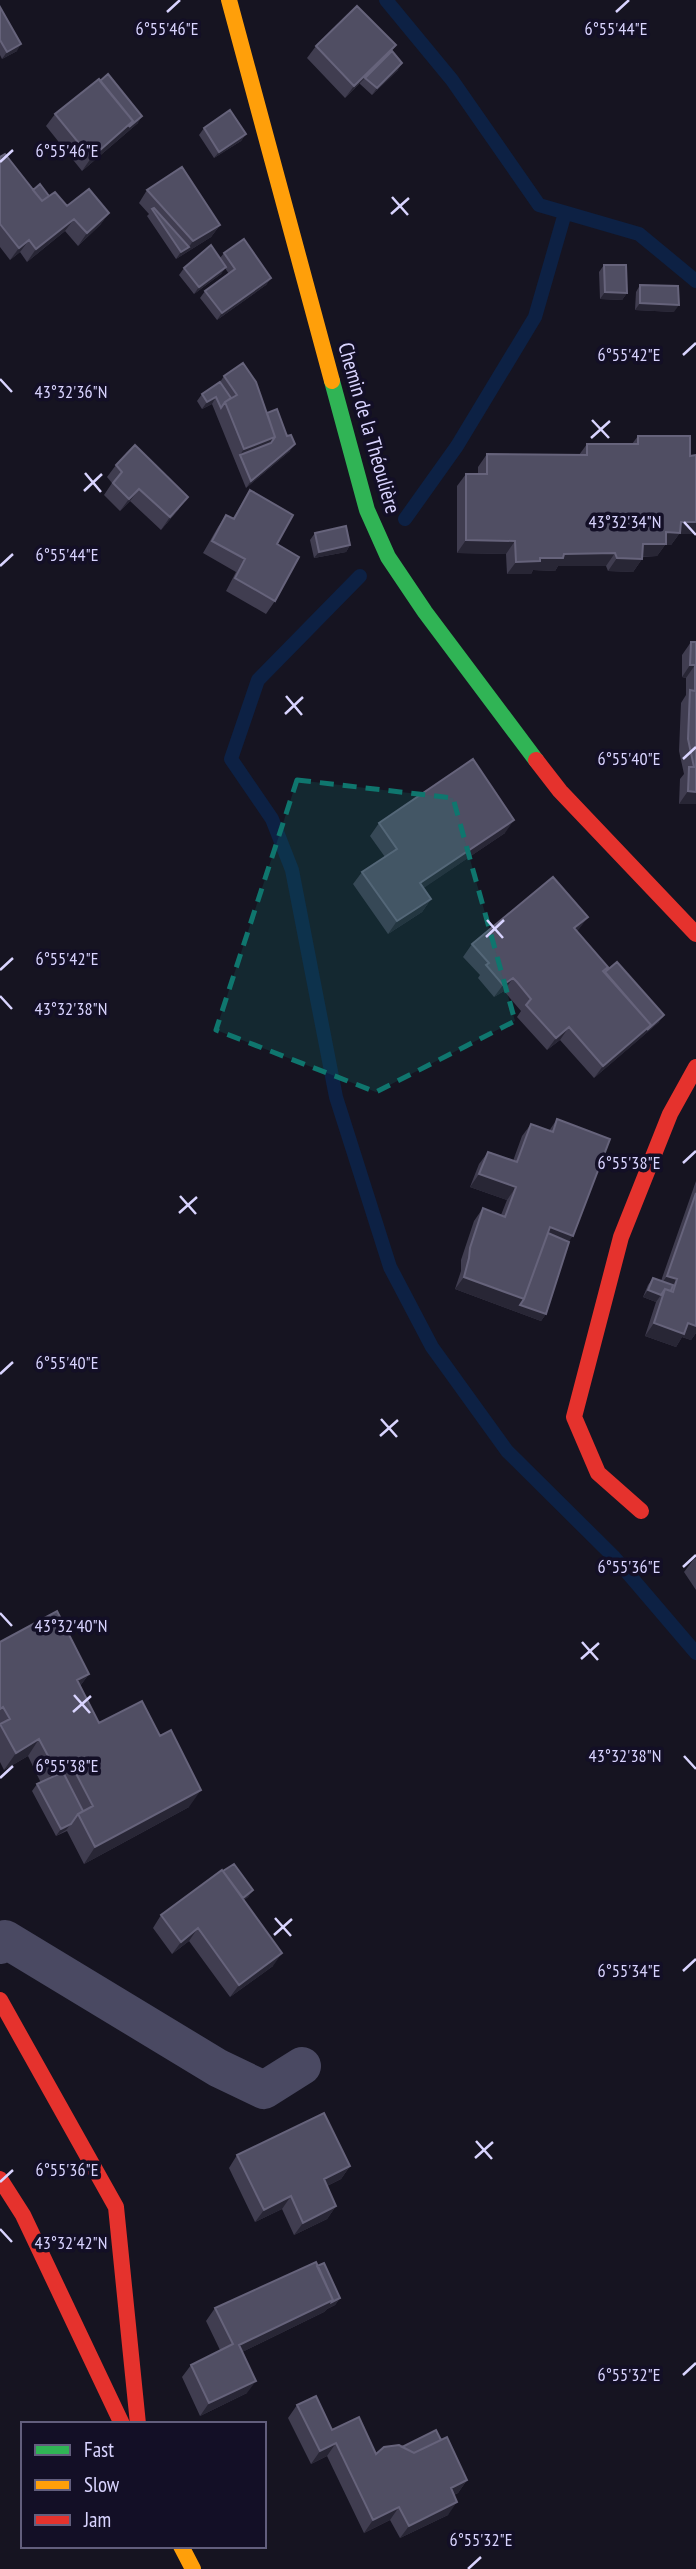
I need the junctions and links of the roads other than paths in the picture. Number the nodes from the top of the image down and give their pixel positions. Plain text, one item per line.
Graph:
1 (229, 0) edge
2 (696, 934) edge
3 (696, 1067) edge
4 (641, 1511) dead end
5 (0, 1945) edge
6 (0, 2000) edge
7 (302, 2066) dead end
8 (0, 2179) edge
9 (121, 2422) edge
10 (138, 2422) edge
11 (182, 2548) edge
12 (193, 2569) edge

1 - 2 street, Chemin de la Théoulière
3 - 4 street
5 - 7 street
6 - 10 street
8 - 9 street
11 - 12 street

